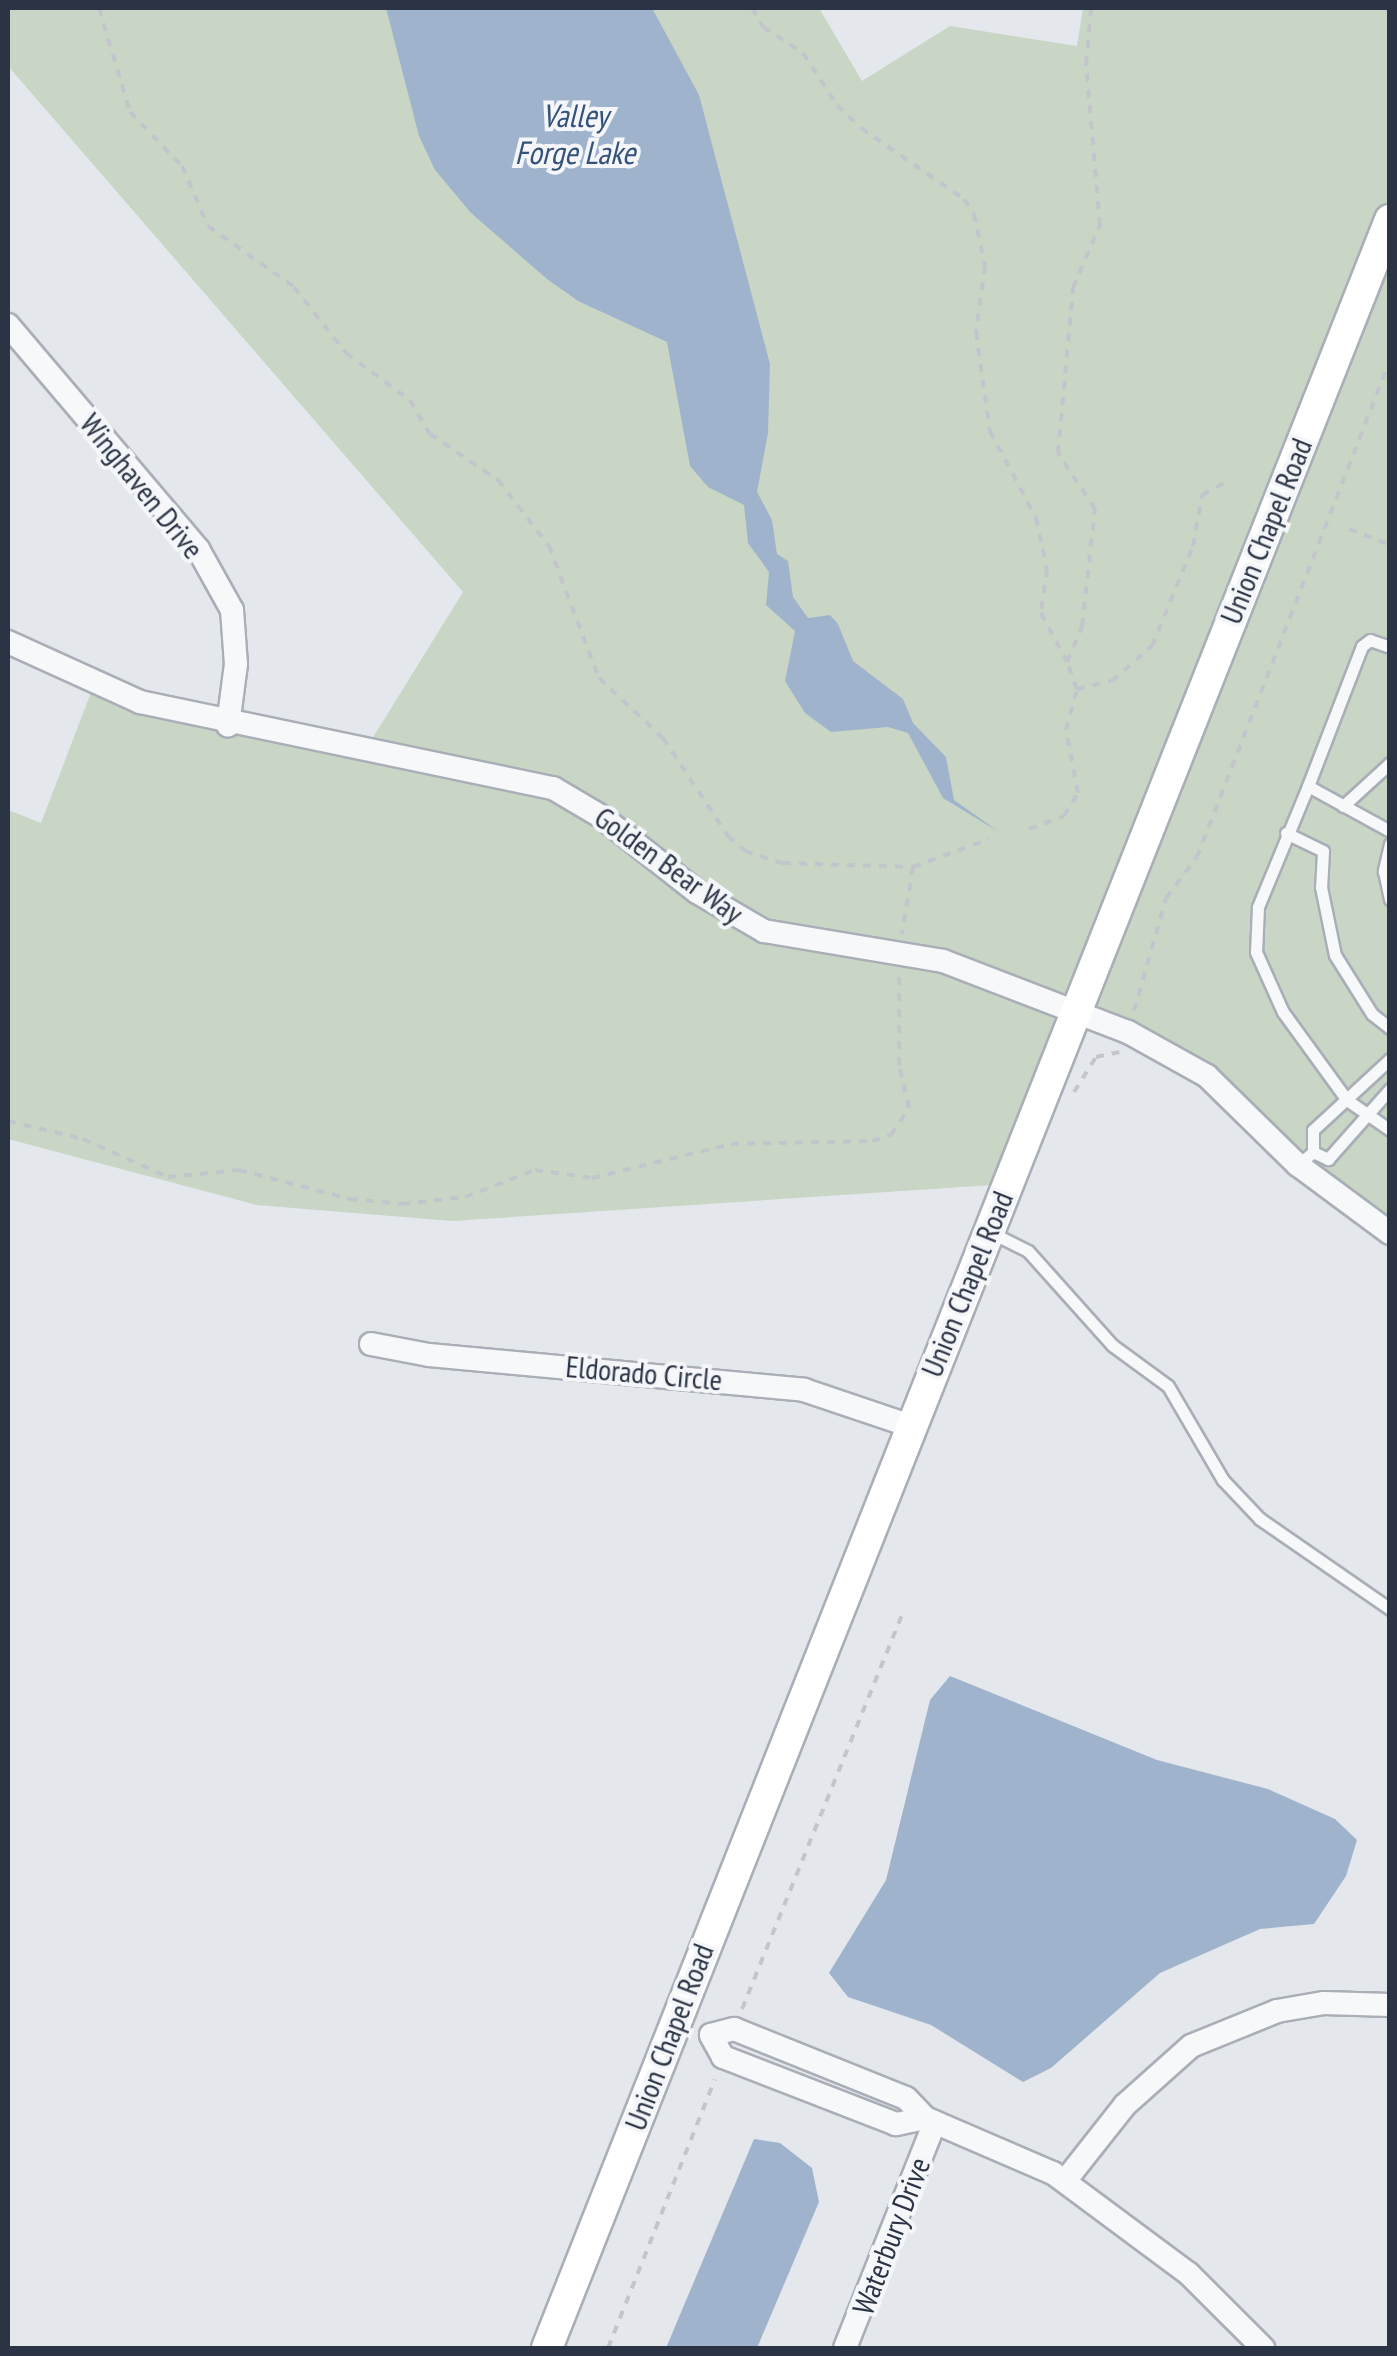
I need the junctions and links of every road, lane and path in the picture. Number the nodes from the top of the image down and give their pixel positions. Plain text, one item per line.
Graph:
1 (98, 8) edge
2 (752, 8) edge
3 (1092, 8) edge
4 (1390, 220) edge
5 (8, 325) edge
6 (1390, 360) edge
7 (1228, 481) dead end
8 (1349, 530) dead end
9 (1390, 546) edge
10 (8, 642) edge
11 (1390, 647) edge
12 (1067, 662) junction
13 (1077, 689) junction
14 (228, 724) junction
15 (1390, 763) edge
16 (1308, 786) junction
17 (1343, 806) junction
18 (1029, 829) dead end
19 (1390, 832) edge
20 (1286, 833) junction
21 (990, 839) dead end
22 (1390, 844) edge
23 (913, 866) junction
24 (1390, 899) edge
25 (900, 952) junction
26 (1075, 1011) junction
27 (1390, 1028) edge
28 (1128, 1032) junction
29 (1390, 1059) edge
30 (1390, 1089) edge
31 (1346, 1100) junction
32 (1071, 1101) dead end
33 (1367, 1118) junction
34 (8, 1121) edge
35 (1390, 1130) edge
36 (1305, 1158) junction
37 (988, 1231) junction
38 (1390, 1232) edge
39 (371, 1344) dead end
40 (911, 1426) junction
41 (1390, 1609) edge
42 (904, 1611) dead end
43 (1390, 2005) edge
44 (675, 2022) junction
45 (734, 2029) junction
46 (711, 2036) junction
47 (724, 2057) junction
48 (930, 2120) junction
49 (1065, 2181) junction
50 (547, 2348) edge
51 (608, 2348) edge
52 (846, 2348) edge
53 (1262, 2348) edge

1 - 23 path
2 - 12 path
3 - 12 path
4 - 26 main road, Union Chapel Road
5 - 14 street, Winghaven Drive
6 - 28 path
7 - 13 path
8 - 9 path
10 - 14 street, Golden Bear Way
11 - 16 lane
12 - 13 path
13 - 18 path
14 - 25 street, Golden Bear Way
15 - 17 lane
16 - 17 lane
16 - 20 lane
17 - 19 lane
20 - 27 lane
20 - 31 lane
21 - 23 path
22 - 24 lane
23 - 25 path
25 - 26 street, Golden Bear Way
25 - 34 path
26 - 28 street, Golden Bear Way
26 - 37 main road, Union Chapel Road
28 - 32 path
28 - 36 street, Golden Bear Way
29 - 31 lane
30 - 33 lane
31 - 33 lane
31 - 36 lane
33 - 35 lane
33 - 36 lane
36 - 38 street, Golden Bear Way
37 - 40 main road, Union Chapel Road
37 - 41 lane
39 - 40 street, Eldorado Circle
40 - 44 main road, Union Chapel Road
42 - 45 path
43 - 49 street
44 - 46 street
44 - 50 main road, Union Chapel Road
45 - 46 street
45 - 48 street
46 - 47 street
47 - 48 street
47 - 51 path
48 - 49 street
48 - 52 street, Waterbury Drive
49 - 53 street

